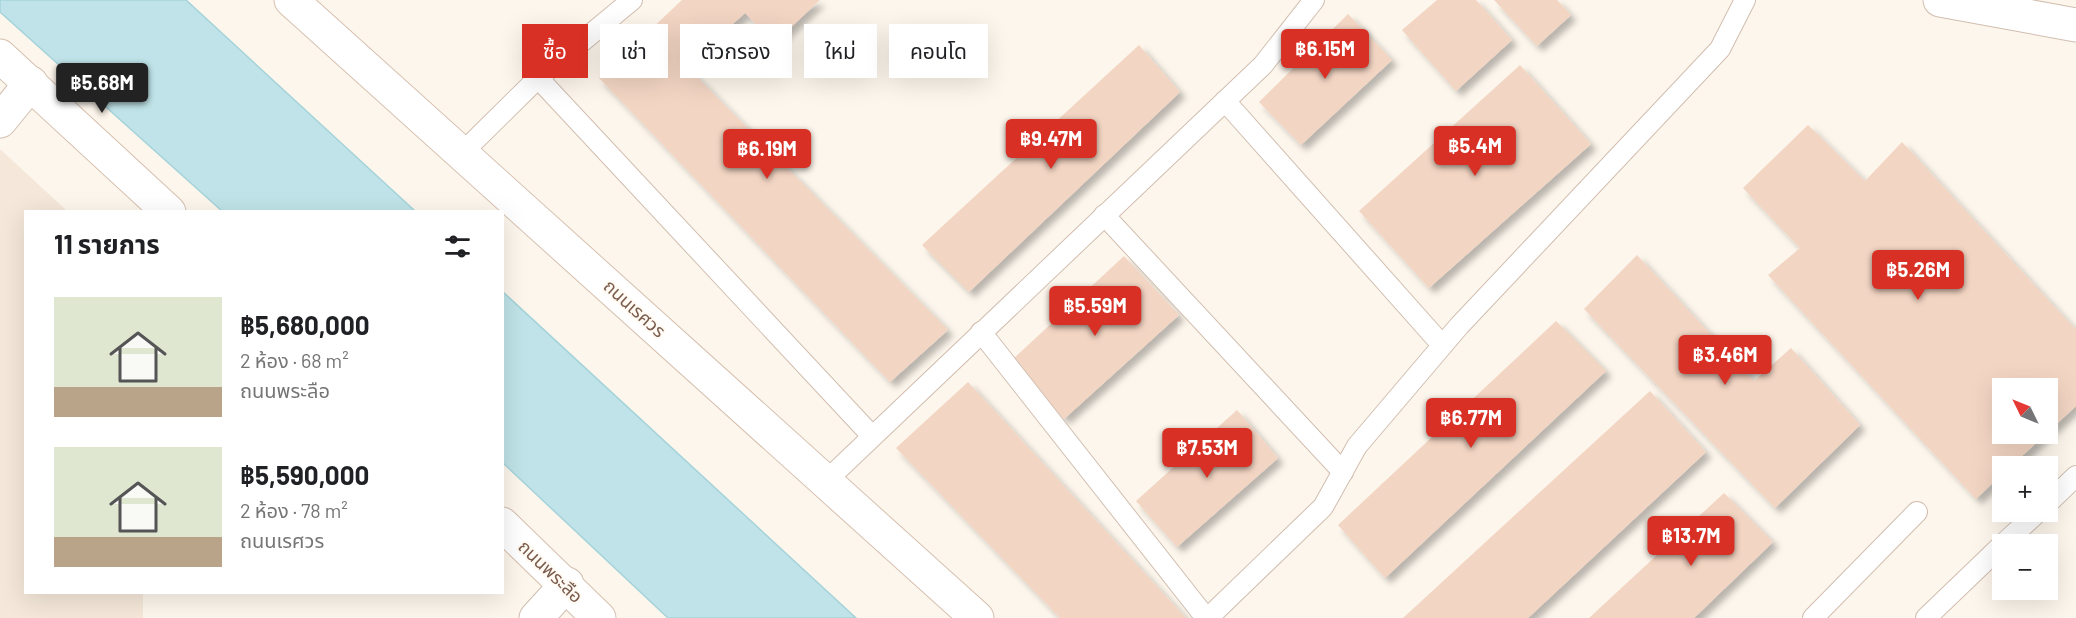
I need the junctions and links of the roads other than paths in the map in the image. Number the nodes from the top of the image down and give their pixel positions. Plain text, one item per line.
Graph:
1 (291, 0) edge
2 (632, 0) edge
3 (1745, 0) edge
4 (1940, 0) edge
5 (1312, 1) edge
6 (2076, 25) edge
7 (588, 37) edge
8 (0, 56) edge
9 (538, 78) joint
10 (32, 83) junction
11 (1225, 101) junction
12 (0, 121) edge
13 (462, 153) junction
14 (167, 210) edge
15 (1104, 215) junction
16 (981, 332) junction
17 (1442, 345) junction
18 (872, 436) junction
19 (1343, 472) junction
20 (2076, 476) edge
21 (826, 480) junction
22 (2058, 493) edge
23 (1917, 512) dead end
24 (2027, 522) edge
25 (504, 526) edge
26 (2015, 534) edge
27 (1992, 555) edge
28 (567, 584) junction
29 (536, 618) edge
30 (599, 618) edge
31 (977, 618) edge
32 (1207, 618) edge
33 (1813, 618) edge
34 (1926, 618) edge

1 - 13 street, ถนนเรศวร
2 - 7 lane
3 - 17 lane
4 - 6 street
5 - 11 lane
8 - 10 street
9 - 13 lane
9 - 18 lane
10 - 12 street
10 - 14 street
11 - 15 lane
11 - 17 lane
13 - 21 street, ถนนเรศวร
15 - 16 lane
15 - 19 lane
16 - 18 lane
16 - 32 lane
17 - 19 lane
18 - 21 lane
19 - 32 lane
20 - 22 lane
21 - 31 street, ถนนเรศวร
23 - 33 lane
24 - 26 lane
25 - 28 street, ถนนพระลือ
27 - 34 lane
28 - 29 street
28 - 30 street, ถนนพระลือ

